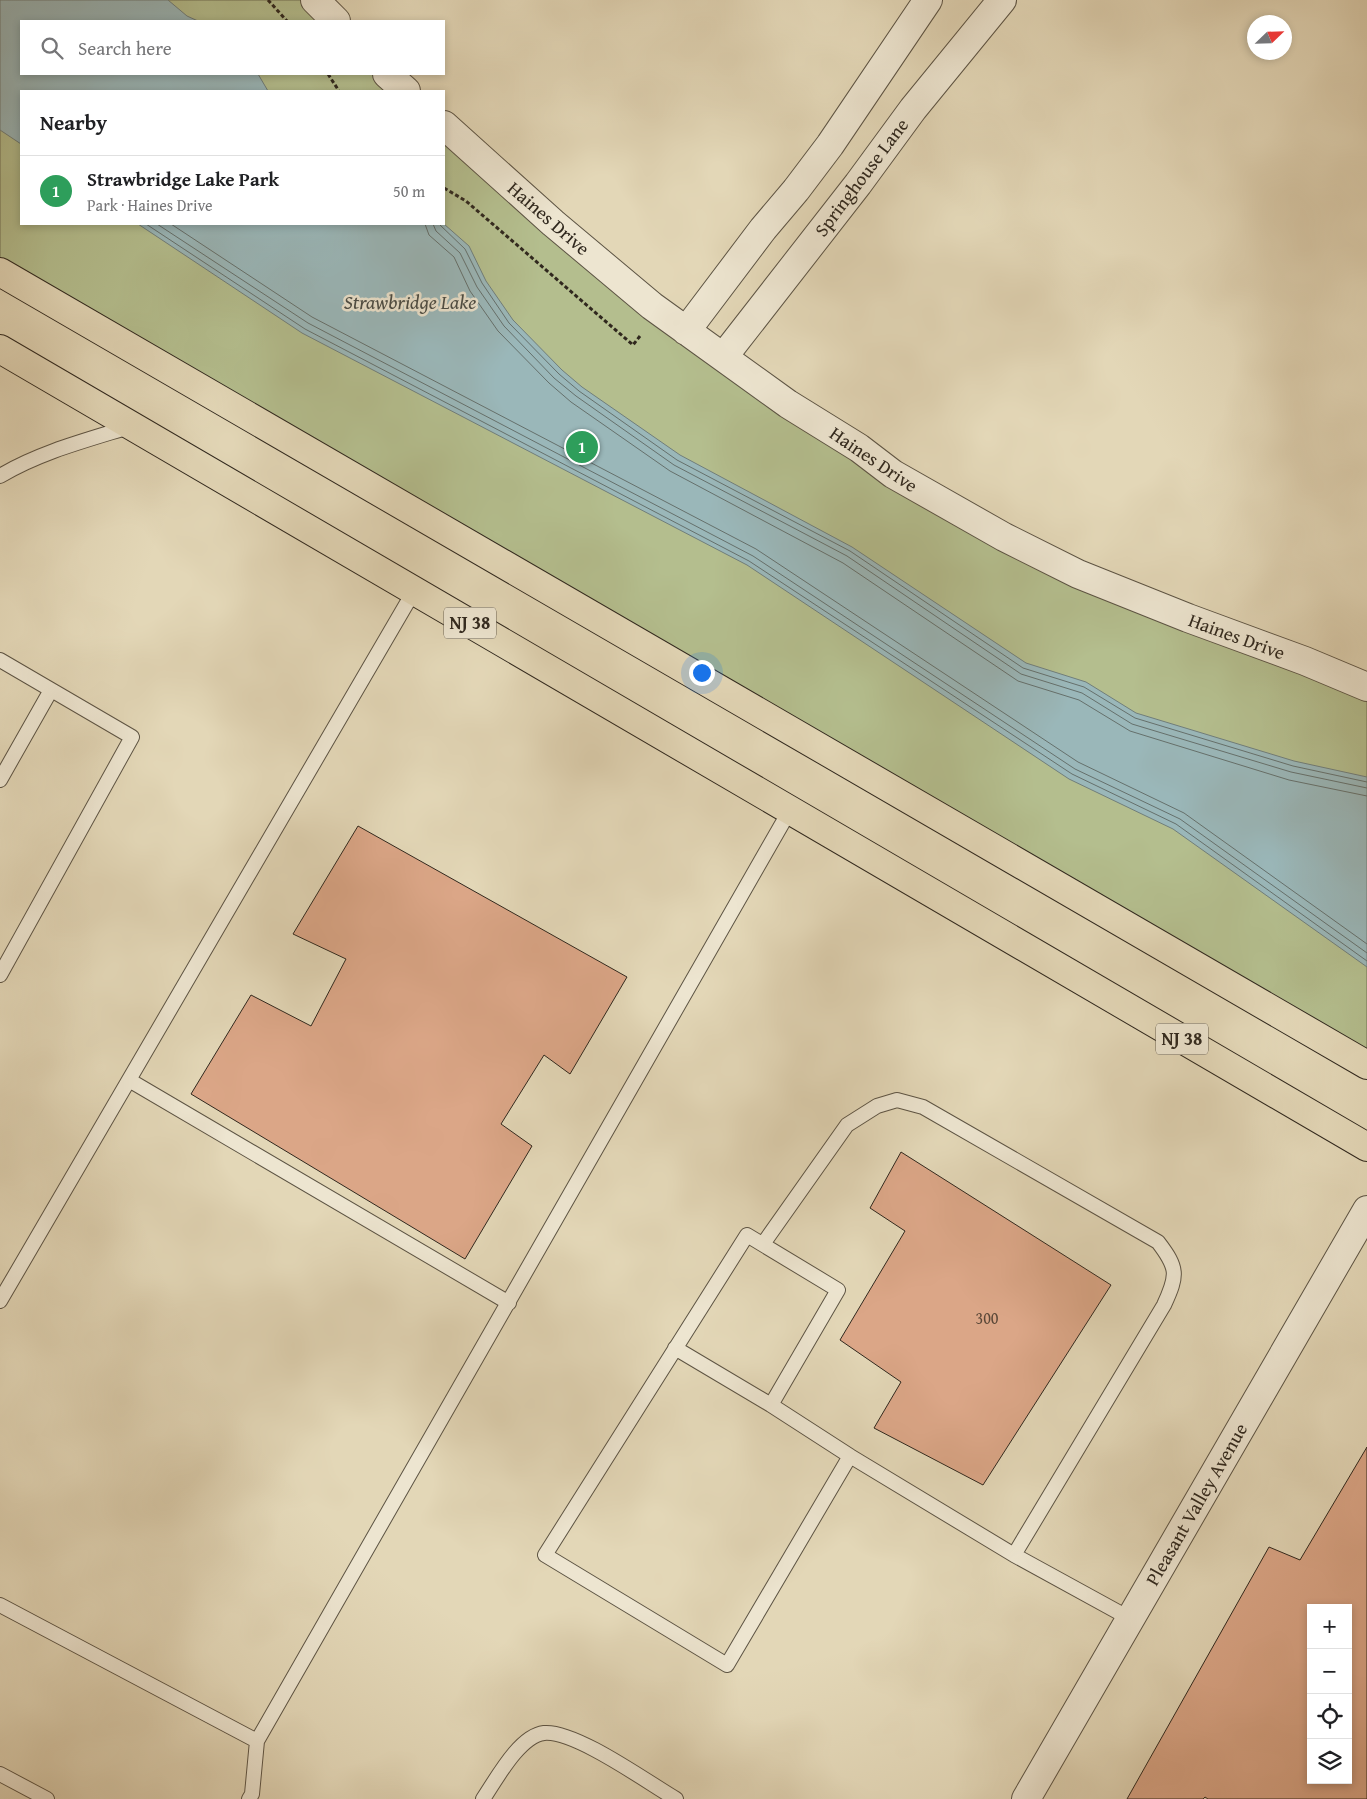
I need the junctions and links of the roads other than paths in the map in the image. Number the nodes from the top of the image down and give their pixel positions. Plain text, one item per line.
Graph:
1 (315, 0) edge
2 (928, 0) edge
3 (1002, 0) edge
4 (335, 20) edge
5 (388, 75) edge
6 (405, 90) edge
7 (445, 126) edge
8 (0, 272) edge
9 (686, 331) junction
10 (0, 349) edge
11 (724, 356) junction
12 (132, 426) junction
13 (0, 476) edge
14 (414, 591) junction
15 (0, 660) edge
16 (1367, 687) edge
17 (52, 690) junction
18 (0, 780) edge
19 (790, 810) junction
20 (0, 975) edge
21 (1367, 1066) edge
22 (129, 1080) junction
23 (1367, 1147) edge
24 (1367, 1210) edge
25 (763, 1244) junction
26 (0, 1301) edge
27 (510, 1303) junction
28 (675, 1348) junction
29 (771, 1404) junction
30 (850, 1456) junction
31 (1014, 1555) junction
32 (0, 1605) edge
33 (1130, 1618) junction
34 (257, 1741) junction
35 (0, 1774) edge
36 (47, 1799) edge
37 (249, 1799) edge
38 (484, 1799) edge
39 (676, 1799) edge
40 (1026, 1799) edge

1 - 4 street
2 - 9 street
3 - 11 street, Springhouse Lane
5 - 6 street
7 - 9 street, Haines Drive
8 - 21 highway
9 - 11 street, Haines Drive
10 - 12 highway, NJ 38
11 - 16 street, Haines Drive
12 - 13 lane
12 - 14 highway, NJ 38
14 - 19 highway, NJ 38
14 - 22 lane
15 - 17 lane
17 - 18 lane
17 - 20 lane
19 - 23 highway, NJ 38
19 - 27 lane
22 - 26 lane
22 - 27 lane
24 - 33 street, Pleasant Valley Avenue
25 - 28 lane
25 - 29 lane
25 - 31 lane
27 - 34 lane
28 - 29 lane
28 - 30 lane
29 - 30 lane
30 - 31 lane
31 - 33 lane
32 - 34 lane
33 - 40 street, Pleasant Valley Avenue
34 - 37 lane
35 - 36 lane
38 - 39 lane

